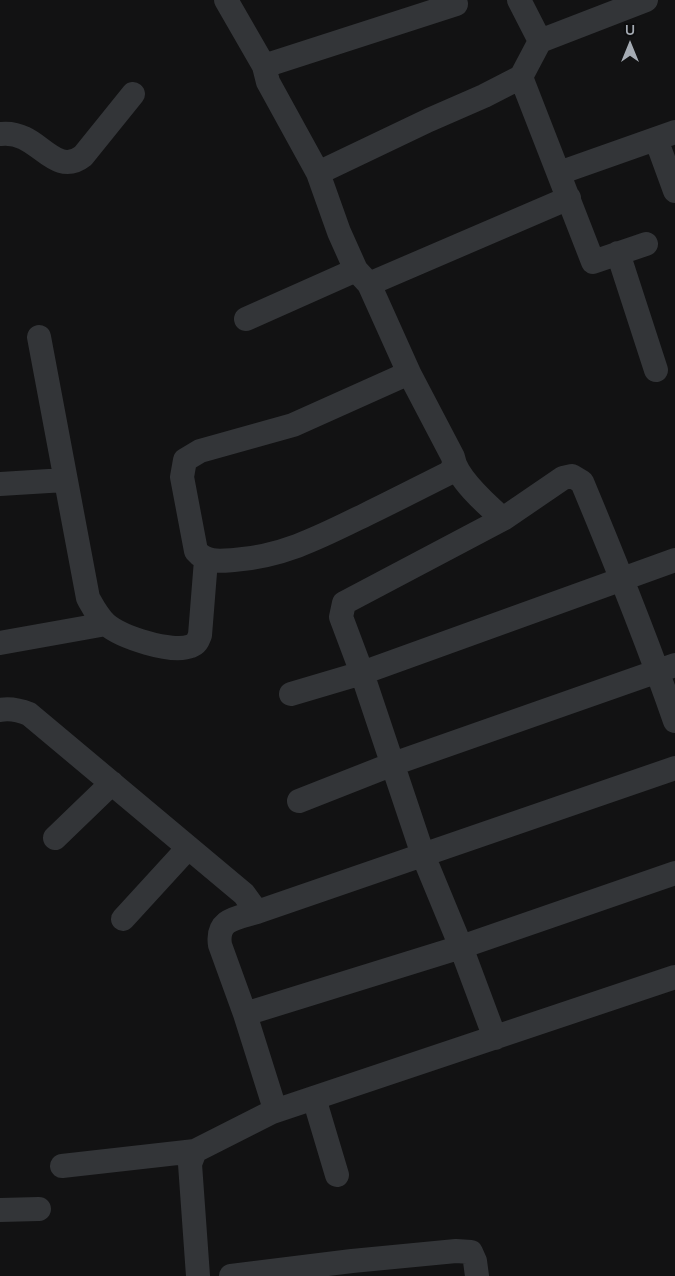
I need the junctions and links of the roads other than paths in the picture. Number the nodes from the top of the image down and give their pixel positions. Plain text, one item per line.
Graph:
1 (226, 0) edge
2 (519, 0) edge
3 (646, 0) edge
4 (456, 4) dead end
5 (540, 41) junction
6 (264, 66) junction
7 (521, 77) junction
8 (133, 94) dead end
9 (0, 134) edge
10 (665, 136) edge
11 (559, 173) junction
12 (318, 174) junction
13 (675, 191) edge
14 (569, 198) junction
15 (646, 244) dead end
16 (618, 254) junction
17 (362, 277) junction
18 (246, 319) dead end
19 (39, 337) dead end
20 (656, 370) dead end
21 (409, 373) junction
22 (454, 466) junction
23 (65, 480) junction
24 (0, 484) edge
25 (503, 519) junction
26 (206, 560) junction
27 (675, 560) edge
28 (622, 578) junction
29 (106, 624) junction
30 (0, 643) edge
31 (666, 668) edge
32 (362, 673) junction
33 (290, 694) dead end
34 (0, 710) edge
35 (675, 721) edge
36 (393, 764) junction
37 (675, 768) edge
38 (112, 783) junction
39 (299, 801) dead end
40 (55, 838) dead end
41 (188, 848) junction
42 (423, 855) junction
43 (675, 873) edge
44 (257, 912) junction
45 (123, 919) dead end
46 (461, 947) junction
47 (675, 977) edge
48 (245, 1014) junction
49 (494, 1038) junction
50 (314, 1098) junction
51 (272, 1112) junction
52 (195, 1150) junction
53 (62, 1166) dead end
54 (337, 1176) dead end
55 (38, 1209) dead end
56 (0, 1210) edge
57 (198, 1276) edge
58 (231, 1276) edge
59 (477, 1276) edge

1 - 6 street
2 - 5 street
3 - 5 street
4 - 6 street
5 - 7 street
6 - 12 street
7 - 11 street
7 - 12 street
8 - 9 street
10 - 11 street
10 - 13 street
11 - 14 street
12 - 17 street
14 - 16 street
14 - 17 street
15 - 16 street
16 - 20 street
17 - 18 street
17 - 21 street
19 - 23 street
21 - 22 street
21 - 26 street
22 - 25 street
22 - 26 street
23 - 24 street
23 - 29 street
25 - 28 street
25 - 32 street
26 - 29 street
27 - 28 street
28 - 31 street
28 - 32 street
29 - 30 street
31 - 35 street
31 - 36 street
32 - 33 street
32 - 36 street
34 - 38 street
36 - 39 street
36 - 42 street
37 - 42 street
38 - 40 street
38 - 41 street
41 - 44 street
41 - 45 street
42 - 44 street
42 - 46 street
43 - 46 street
44 - 48 street
46 - 48 street
46 - 49 street
47 - 49 street
48 - 51 street
49 - 50 street
50 - 51 street
50 - 54 street
51 - 52 street
52 - 53 street
52 - 57 street
55 - 56 street
58 - 59 street

